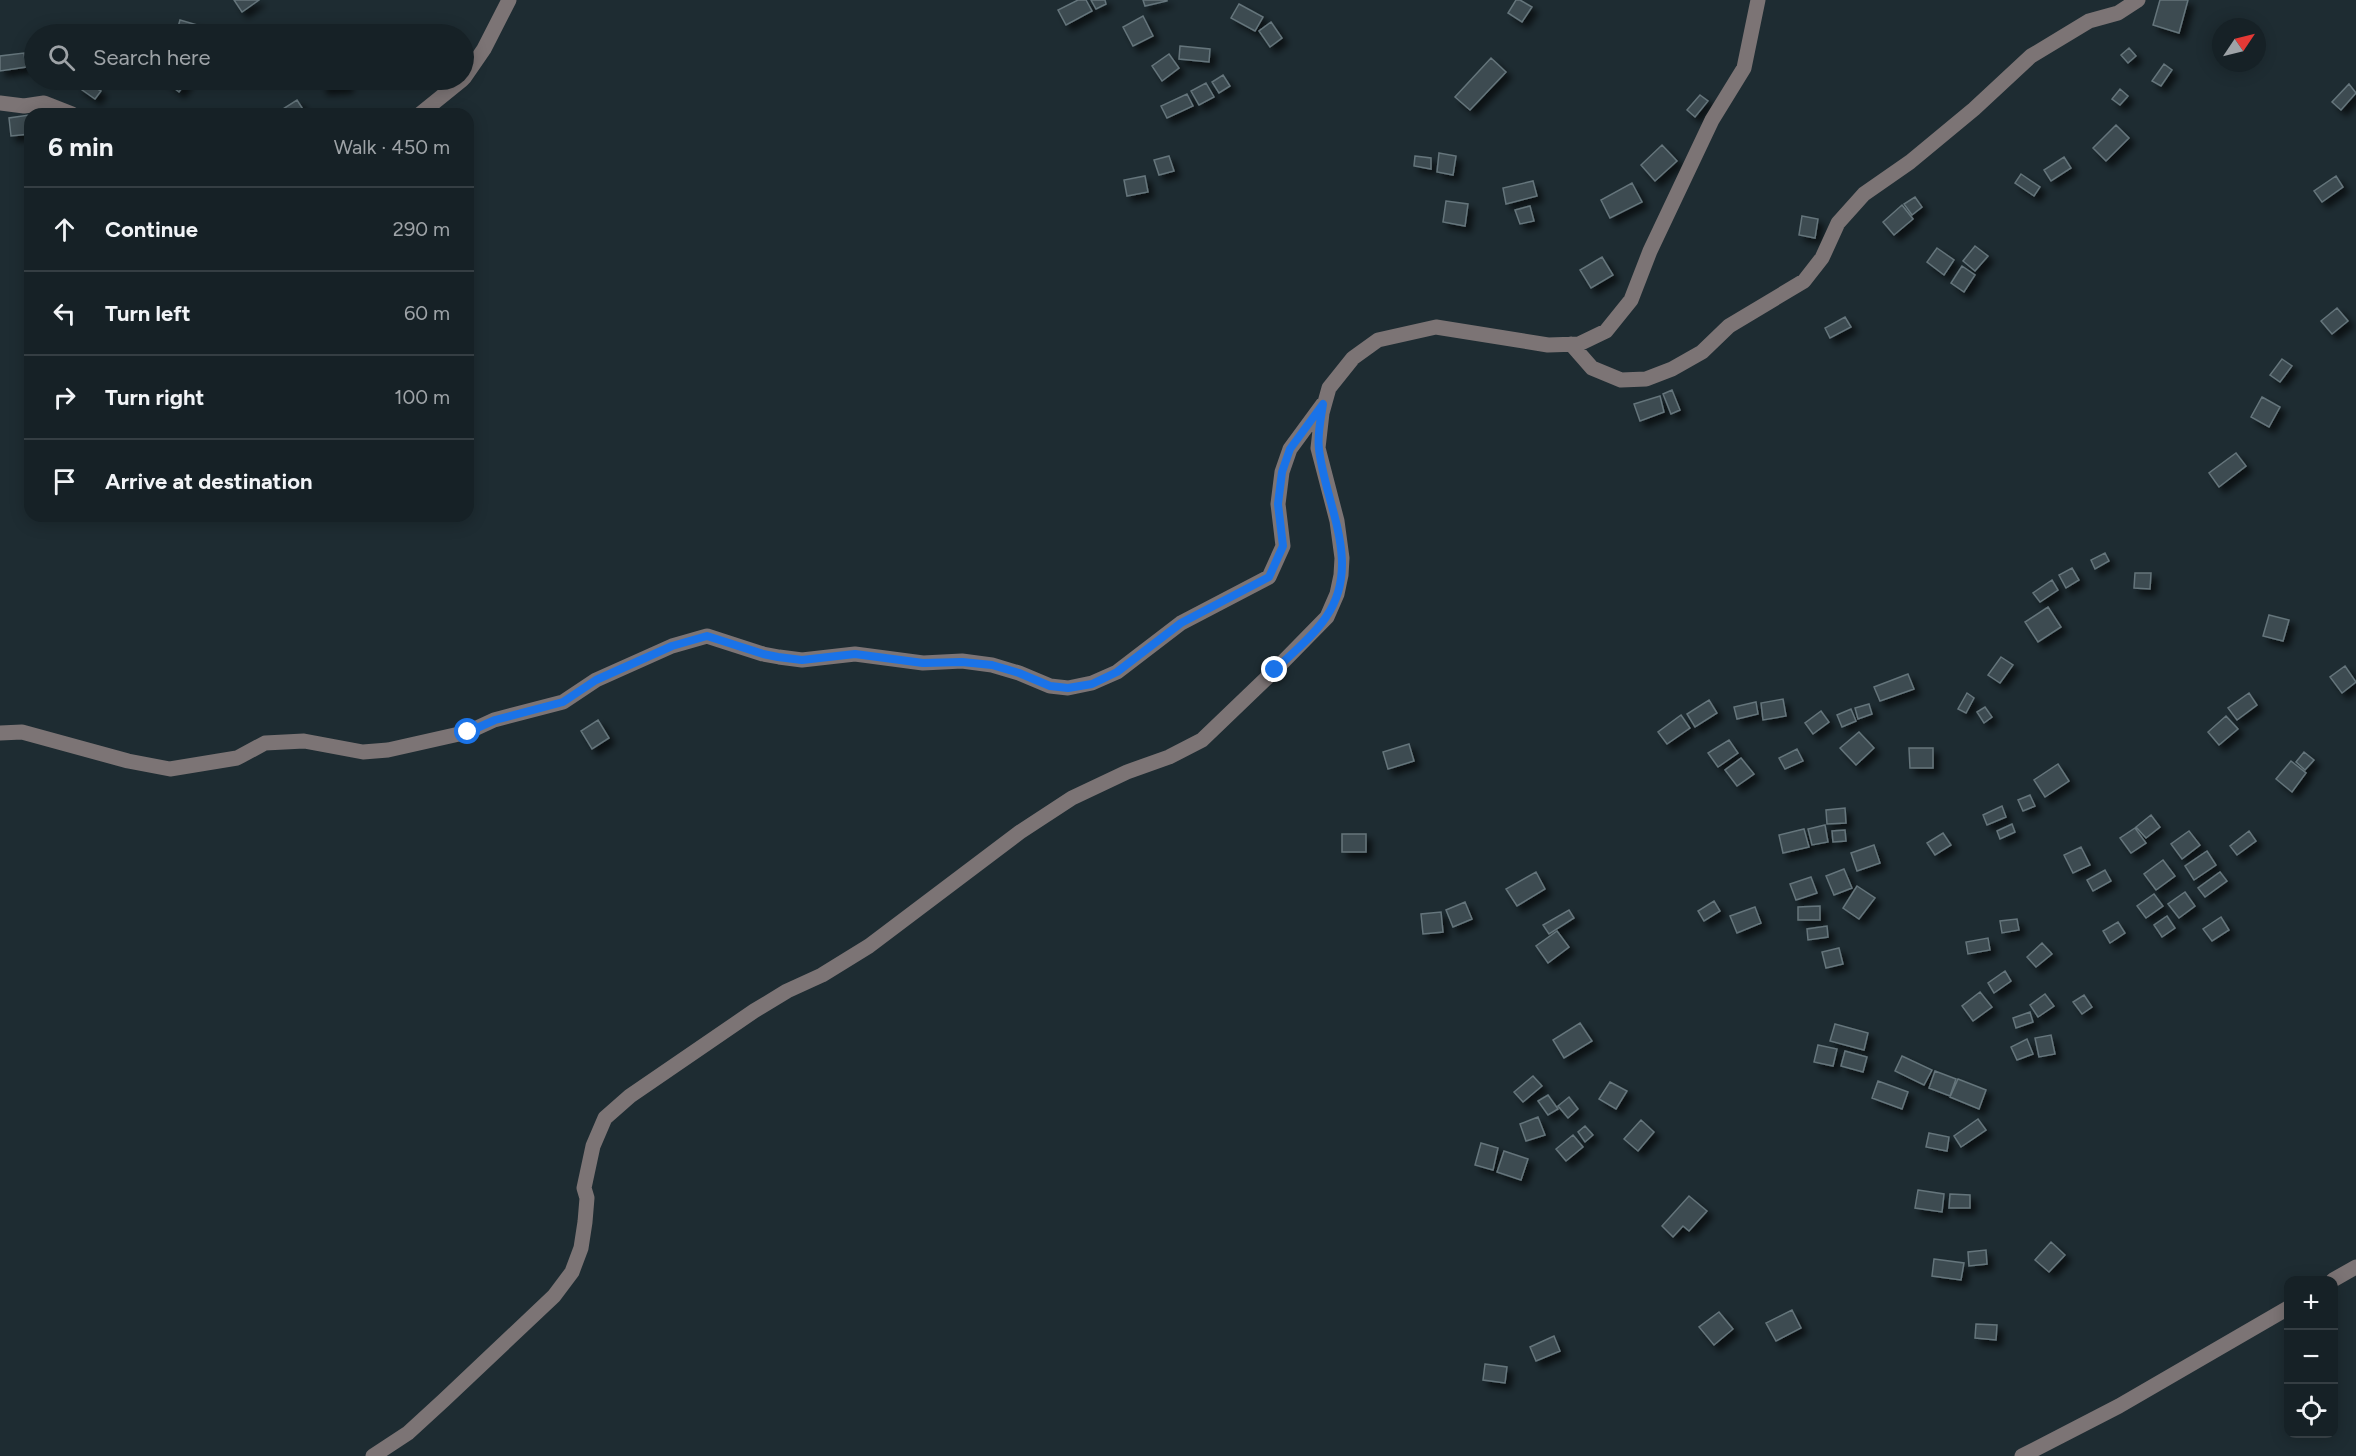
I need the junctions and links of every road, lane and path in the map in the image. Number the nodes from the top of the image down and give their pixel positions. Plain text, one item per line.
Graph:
1 (509, 0) edge
2 (1758, 0) edge
3 (2138, 0) edge
4 (474, 63) edge
5 (449, 90) edge
6 (0, 103) edge
7 (57, 108) edge
8 (427, 108) edge
9 (1571, 344) junction
10 (1323, 404) junction
11 (0, 733) edge
12 (2356, 1267) edge
13 (2338, 1278) edge
14 (2284, 1311) edge
15 (373, 1456) edge
16 (2022, 1456) edge

1 - 4 street
2 - 9 street
3 - 9 street
5 - 8 street
6 - 7 street
9 - 10 street
10 - 11 street
10 - 15 street
12 - 13 street
14 - 16 street

